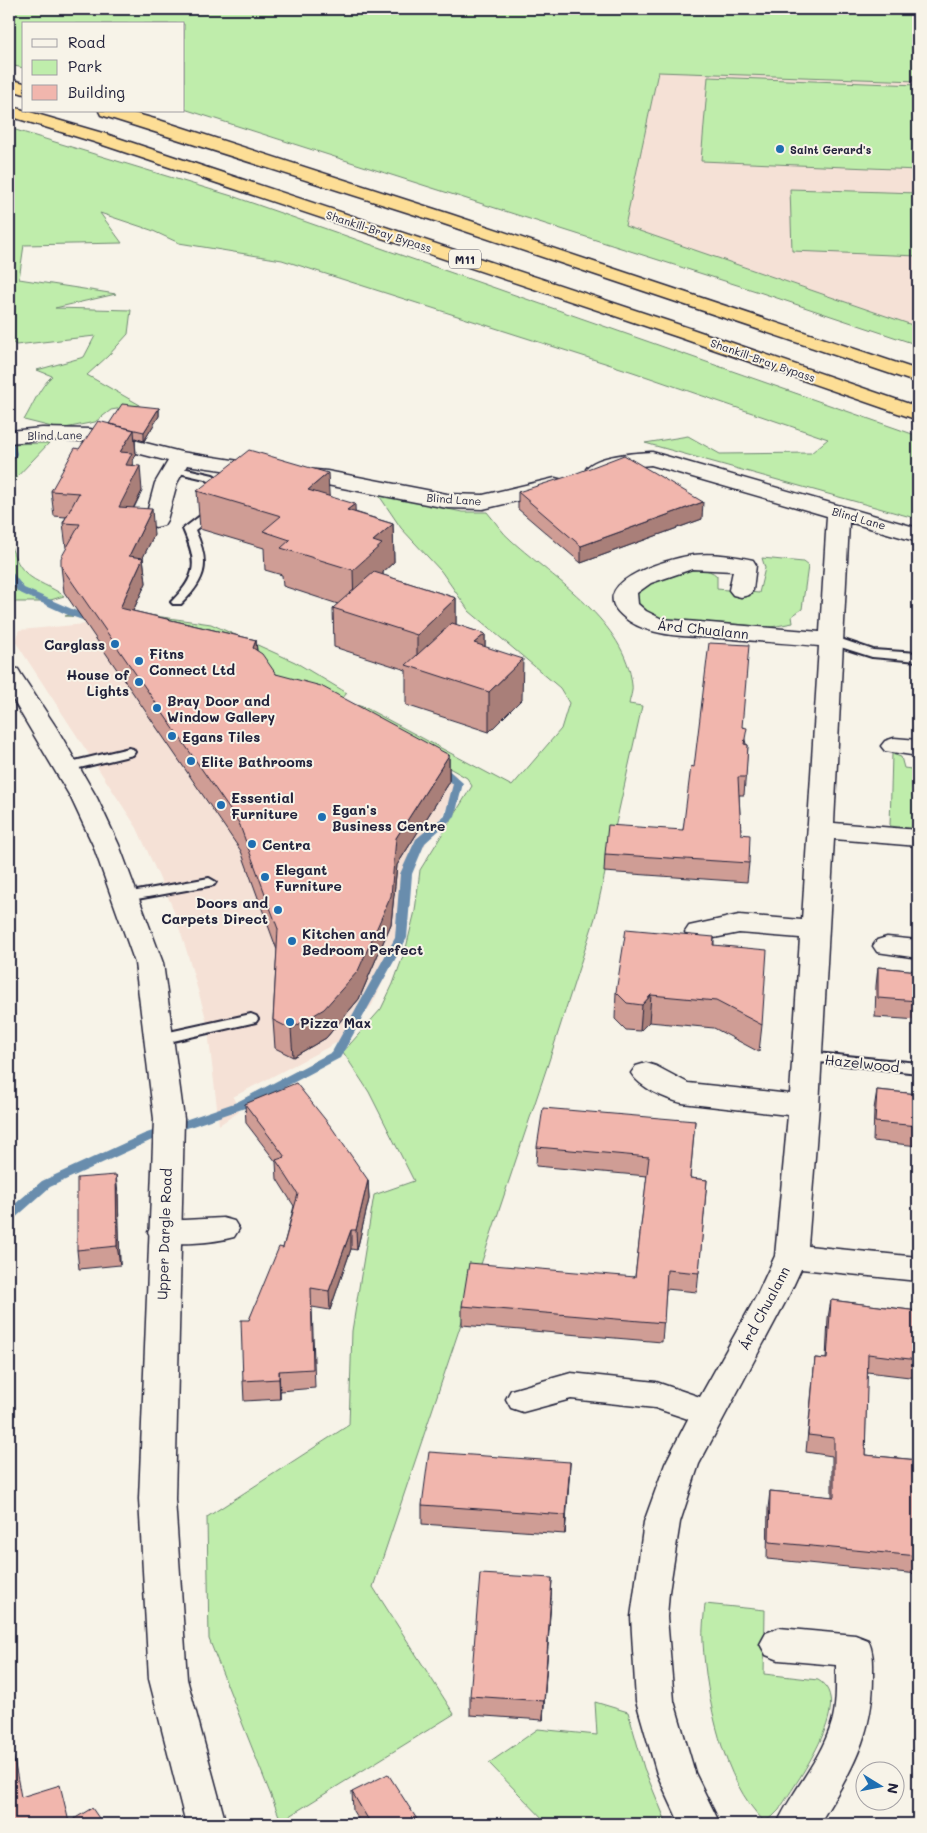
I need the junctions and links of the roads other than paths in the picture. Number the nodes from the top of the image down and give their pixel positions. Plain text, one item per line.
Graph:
1 (9, 84) edge
2 (22, 88) edge
3 (9, 111) edge
4 (110, 112) edge
5 (918, 377) edge
6 (918, 414) edge
7 (9, 437) edge
8 (178, 463) junction
9 (838, 513) junction
10 (156, 520) dead end
11 (918, 535) edge
12 (741, 590) dead end
13 (178, 602) dead end
14 (832, 640) junction
15 (918, 657) edge
16 (9, 674) edge
17 (129, 752) dead end
18 (67, 767) junction
19 (820, 830) junction
20 (918, 838) edge
21 (209, 882) dead end
22 (126, 897) junction
23 (814, 930) junction
24 (699, 932) dead end
25 (887, 946) dead end
26 (918, 949) edge
27 (251, 1019) dead end
28 (160, 1039) junction
29 (806, 1057) junction
30 (918, 1068) edge
31 (646, 1072) dead end
32 (804, 1106) junction
33 (224, 1229) dead end
34 (164, 1232) junction
35 (791, 1256) junction
36 (918, 1269) edge
37 (523, 1399) dead end
38 (708, 1413) junction
39 (779, 1644) dead end
40 (206, 1824) edge
41 (700, 1824) edge
42 (797, 1824) edge

1 - 2 highway
3 - 6 highway, Shankill-Bray Bypass / M11
4 - 5 highway, M11
7 - 8 street, Blind Lane
8 - 9 street, Blind Lane
8 - 10 street
8 - 13 lane
9 - 11 street, Blind Lane
9 - 14 street, Árd Chualann
12 - 14 street, Árd Chualann
14 - 15 lane
14 - 19 street, Árd Chualann
16 - 18 street, Upper Dargle Road
17 - 18 lane
18 - 22 street, Upper Dargle Road
19 - 20 street
19 - 23 street, Árd Chualann
21 - 22 lane
22 - 28 street, Upper Dargle Road
23 - 24 street
23 - 29 street, Árd Chualann
25 - 26 street
27 - 28 lane
28 - 34 street, Upper Dargle Road
29 - 30 lane, Hazelwood
29 - 32 street, Árd Chualann
31 - 32 street
32 - 35 street, Árd Chualann
33 - 34 street
34 - 40 street, Upper Dargle Road
35 - 36 street
35 - 38 street, Árd Chualann
37 - 38 street
38 - 41 street, Árd Chualann
39 - 42 street

